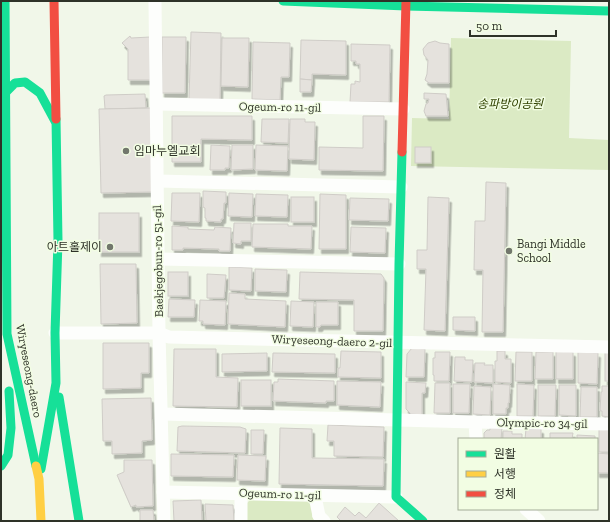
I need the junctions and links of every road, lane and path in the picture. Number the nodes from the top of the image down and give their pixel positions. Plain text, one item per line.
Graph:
1 (5, 1) edge
2 (54, 1) edge
3 (155, 1) edge
4 (283, 1) edge
5 (406, 4) edge
6 (609, 11) edge
7 (6, 93) junction
8 (157, 104) junction
9 (403, 110) junction
10 (57, 125) junction
11 (158, 181) junction
12 (401, 187) junction
13 (159, 259) junction
14 (399, 264) junction
15 (55, 333) junction
16 (159, 333) junction
17 (7, 334) junction
18 (398, 342) junction
19 (609, 347) edge
20 (56, 383) junction
21 (162, 414) junction
22 (397, 420) junction
23 (476, 422) junction
24 (609, 424) edge
25 (476, 438) edge
26 (1, 466) edge
27 (39, 480) junction
28 (163, 492) junction
29 (241, 493) junction
30 (316, 496) junction
31 (396, 497) junction
32 (527, 510) edge
33 (41, 521) edge
34 (79, 521) edge
35 (164, 521) edge
36 (241, 521) edge
37 (324, 521) edge
38 (423, 521) edge
39 (539, 521) edge

1 - 7 main road, Wiryeseong-daero
2 - 10 main road, Wiryeseong-daero
3 - 8 street, Baekjegobun-ro 51-gil
4 - 5 main road
5 - 6 main road
5 - 9 main road
7 - 10 main road
7 - 17 main road, Wiryeseong-daero
8 - 9 street, Ogeum-ro 11-gil
8 - 11 street, Baekjegobun-ro 51-gil
9 - 12 main road
10 - 15 main road, Wiryeseong-daero
11 - 12 street
11 - 13 street, Baekjegobun-ro 51-gil
12 - 14 main road
13 - 14 street
13 - 16 street, Baekjegobun-ro 51-gil
14 - 18 main road
15 - 16 street, Wiryeseong-daero 2-gil
15 - 20 main road, Wiryeseong-daero
16 - 18 street, Wiryeseong-daero 2-gil
16 - 21 street, Baekjegobun-ro 51-gil
17 - 26 main road
17 - 27 main road, Wiryeseong-daero
18 - 19 street, Wiryeseong-daero 2-gil
18 - 22 main road
20 - 27 main road, Wiryeseong-daero
20 - 34 main road
21 - 22 street
21 - 28 street, Baekjegobun-ro 51-gil
22 - 23 street, Olympic-ro 34-gil
22 - 31 main road
23 - 24 street, Olympic-ro 34-gil
23 - 25 street
27 - 33 main road, Wiryeseong-daero
28 - 29 street, Ogeum-ro 11-gil
28 - 35 street, Baekjegobun-ro 51-gil
29 - 30 street, Ogeum-ro 11-gil
29 - 36 street
30 - 31 street, Ogeum-ro 11-gil
30 - 37 street
31 - 38 main road
32 - 39 street

